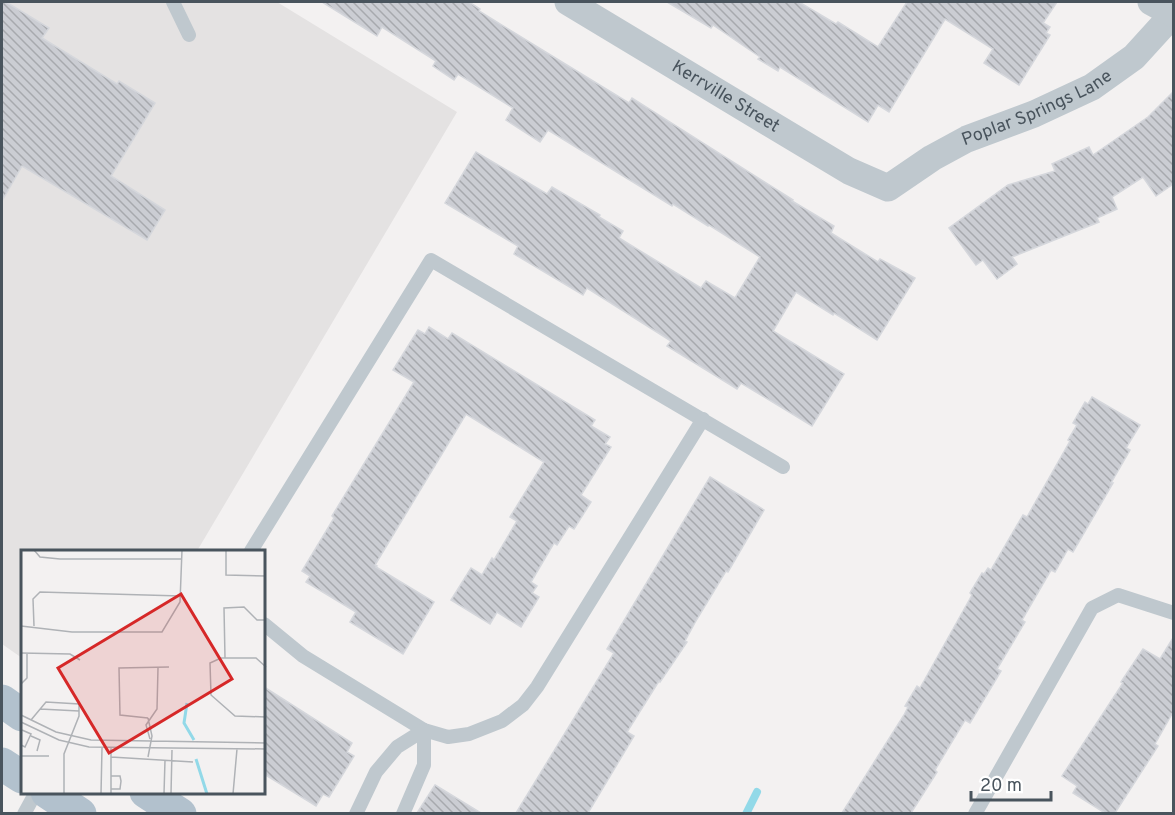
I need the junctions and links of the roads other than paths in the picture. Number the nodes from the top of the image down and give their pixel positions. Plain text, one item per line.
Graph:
1 (173, 2) edge
2 (568, 2) edge
3 (1152, 2) edge
4 (1173, 14) edge
5 (189, 35) dead end
6 (888, 188) joint
7 (703, 419) junction
8 (783, 467) dead end
9 (252, 550) edge
10 (1173, 613) edge
11 (266, 626) edge
12 (2, 701) edge
13 (21, 714) edge
14 (424, 730) junction
15 (2, 764) edge
16 (21, 776) edge
17 (35, 794) edge
18 (50, 794) edge
19 (149, 794) edge
20 (24, 813) edge
21 (80, 813) edge
22 (180, 813) edge
23 (356, 813) edge
24 (403, 813) edge
25 (975, 813) edge

1 - 5 lane
2 - 6 street, Kerrville Street
3 - 4 street
4 - 6 street, Poplar Springs Lane
7 - 8 lane
7 - 9 lane
7 - 14 lane
10 - 25 lane
11 - 14 lane
12 - 13 main road
14 - 23 lane
14 - 24 lane
15 - 16 main road
17 - 20 lane
18 - 21 main road
19 - 22 main road

